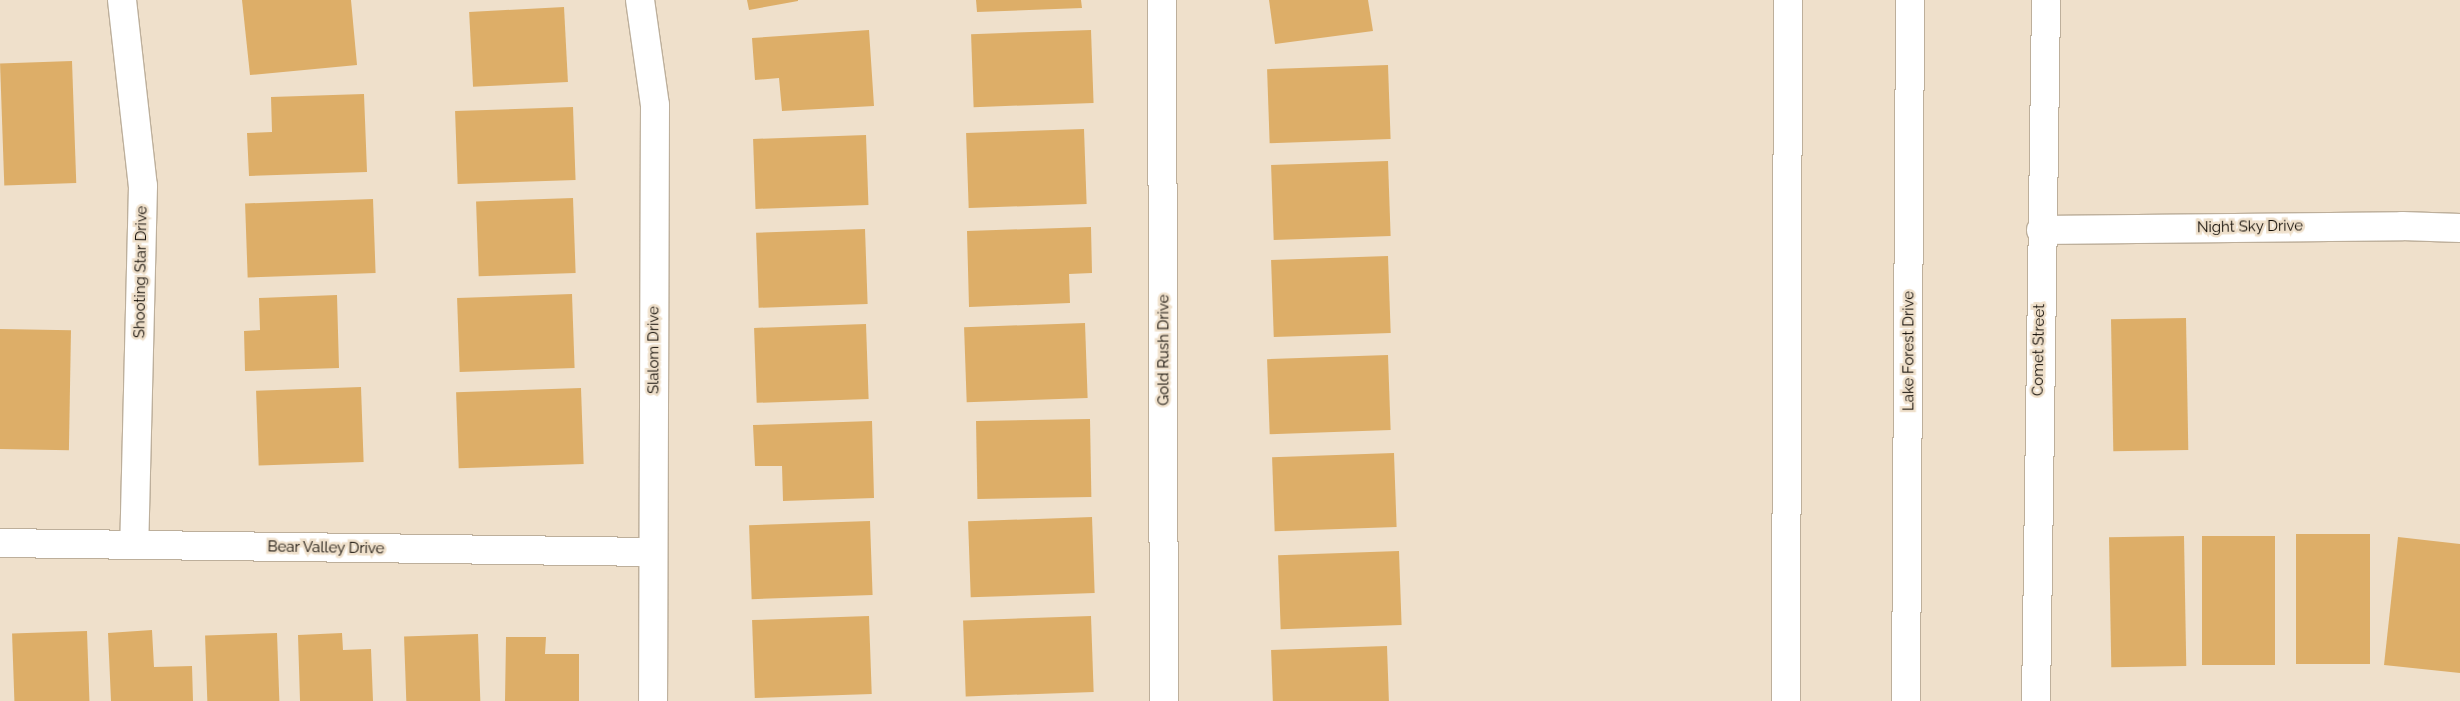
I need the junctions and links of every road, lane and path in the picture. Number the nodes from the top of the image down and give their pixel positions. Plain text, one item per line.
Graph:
1 (122, 0) edge
2 (640, 0) edge
3 (1162, 0) edge
4 (1788, 0) edge
5 (1910, 0) edge
6 (2046, 0) edge
7 (2460, 228) edge
8 (2041, 230) junction
9 (0, 544) edge
10 (134, 545) junction
11 (653, 552) junction
12 (653, 701) edge
13 (1164, 701) edge
14 (1786, 701) edge
15 (1906, 701) edge
16 (2036, 701) edge

1 - 10 street, Shooting Star Drive
2 - 11 street, Slalom Drive
3 - 13 street, Gold Rush Drive
4 - 14 street
5 - 15 street, Lake Forest Drive
6 - 8 street, Comet Street
7 - 8 street, Night Sky Drive
8 - 16 street, Comet Street
9 - 10 street, Bear Valley Drive
10 - 11 street, Bear Valley Drive
11 - 12 street, Slalom Drive

